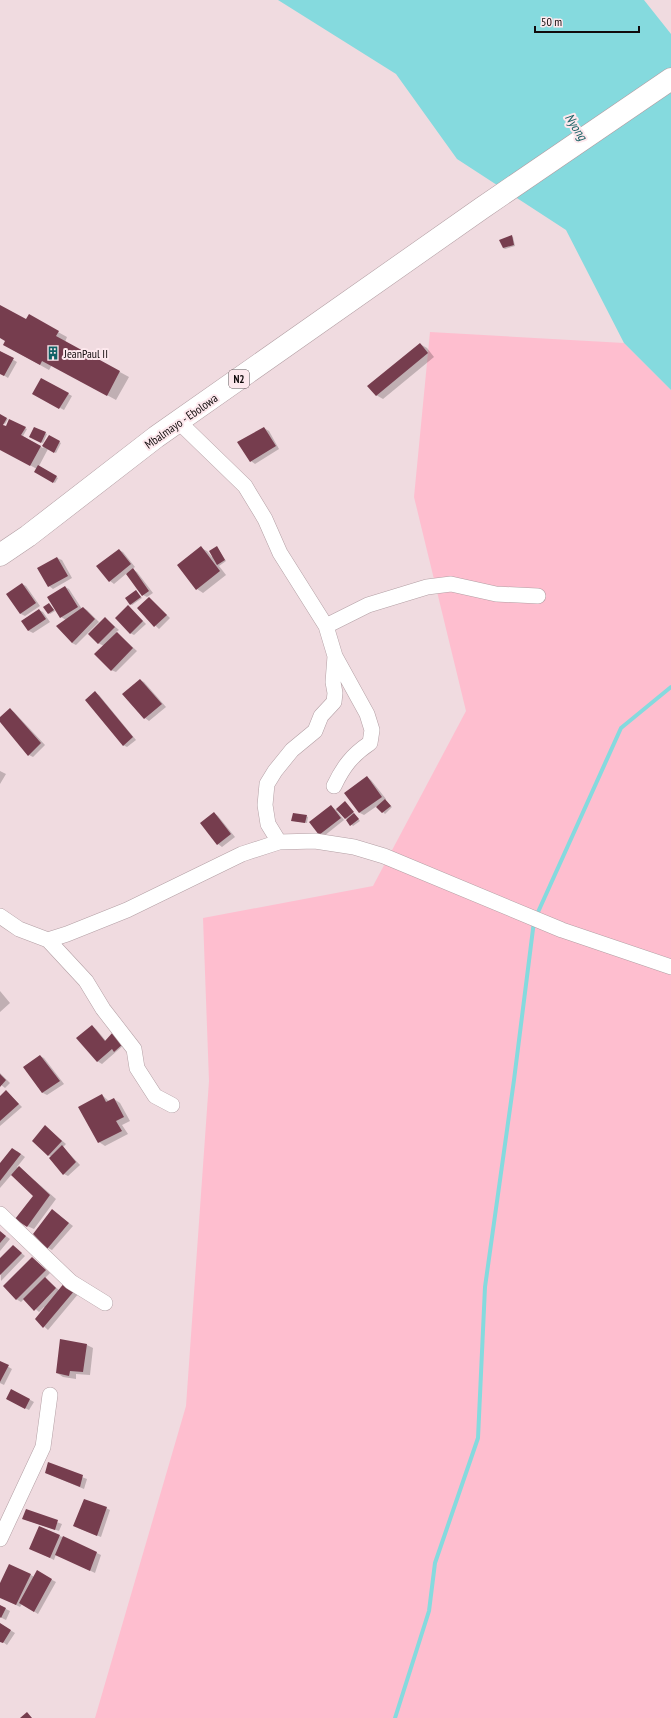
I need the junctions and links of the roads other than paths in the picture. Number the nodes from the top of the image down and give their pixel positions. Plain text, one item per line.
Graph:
1 (671, 79) edge
2 (179, 422) junction
3 (0, 555) edge
4 (538, 596) dead end
5 (326, 626) junction
6 (335, 656) junction
7 (334, 786) dead end
8 (279, 842) junction
9 (0, 916) edge
10 (48, 940) junction
11 (671, 967) edge
12 (172, 1106) dead end
13 (0, 1214) edge
14 (105, 1303) dead end
15 (50, 1395) dead end
16 (0, 1539) edge

1 - 2 highway, Mbalmayo - Ebolowa / N2
2 - 3 highway, Mbalmayo - Ebolowa / N2
2 - 5 street
4 - 5 street
5 - 6 street
6 - 7 street
6 - 8 street
8 - 10 street
8 - 11 street
9 - 10 street
10 - 12 street
13 - 14 street
15 - 16 street

